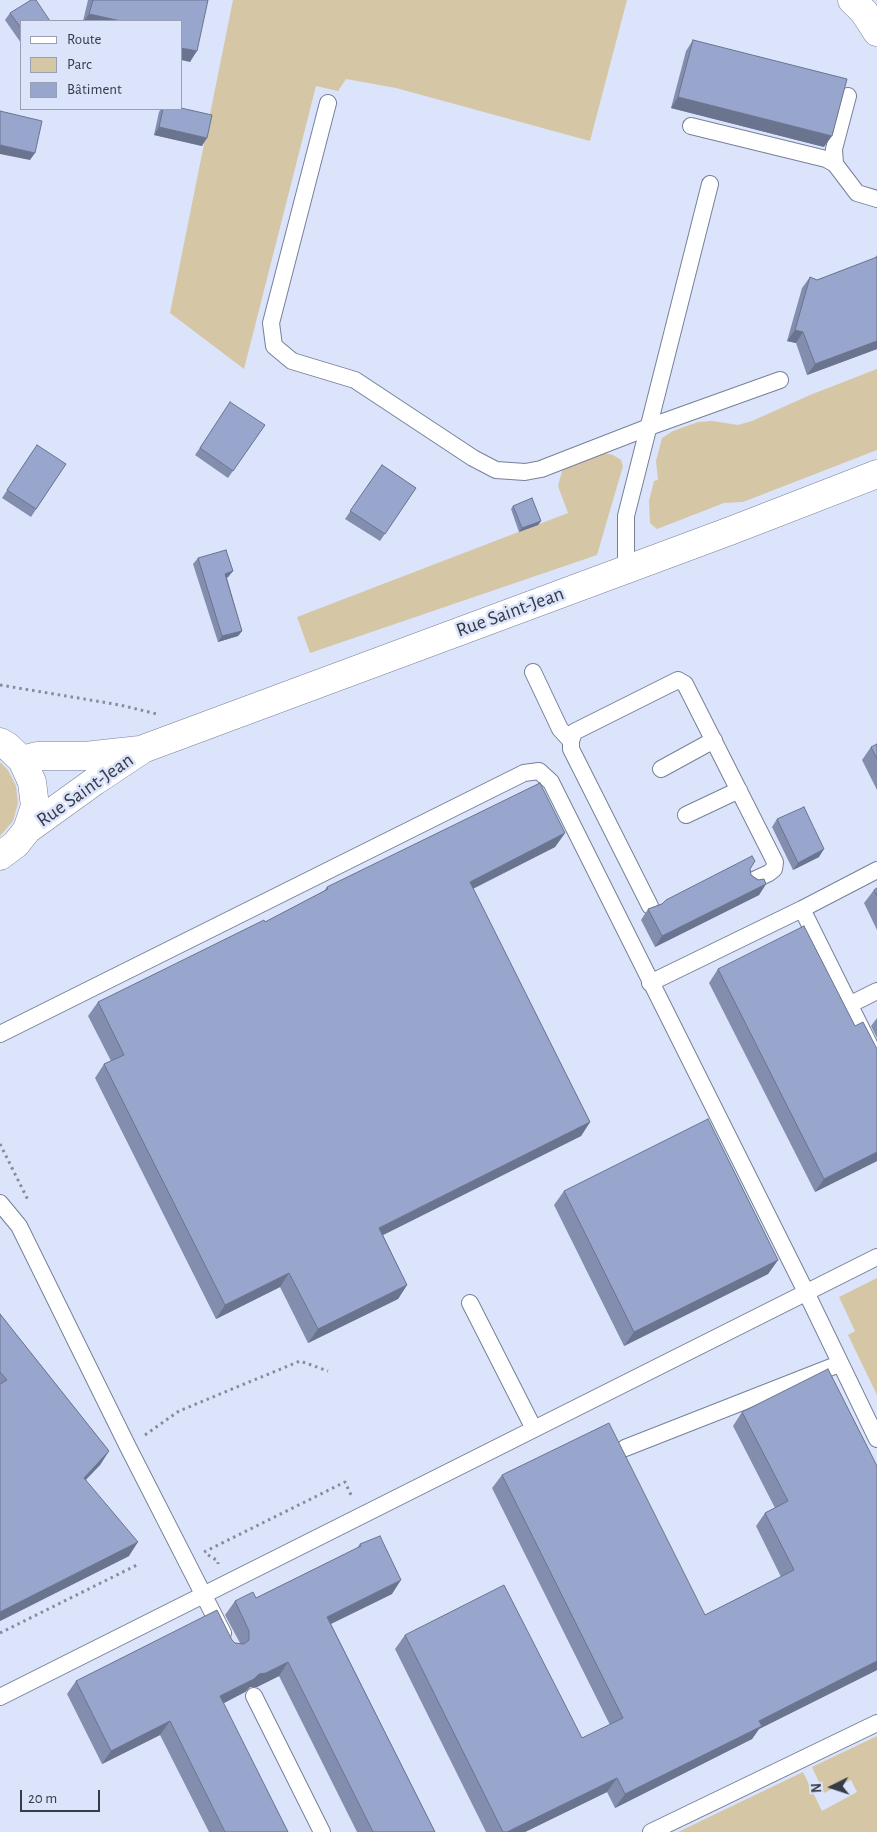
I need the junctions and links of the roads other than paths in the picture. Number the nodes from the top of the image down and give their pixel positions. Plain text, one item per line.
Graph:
1 (852, 0) edge
2 (877, 32) edge
3 (848, 96) edge
4 (328, 103) dead end
5 (691, 126) dead end
6 (835, 164) junction
7 (710, 184) dead end
8 (877, 199) edge
9 (780, 380) dead end
10 (649, 427) junction
11 (877, 474) edge
12 (626, 569) junction
13 (534, 672) dead end
14 (714, 740) junction
15 (571, 741) junction
16 (0, 742) edge
17 (144, 749) junction
18 (22, 760) junction
19 (661, 769) dead end
20 (739, 790) junction
21 (686, 815) dead end
22 (27, 830) junction
23 (0, 856) edge
24 (877, 870) edge
25 (752, 881) edge
26 (650, 906) edge
27 (802, 909) junction
28 (650, 983) junction
29 (877, 991) edge
30 (850, 1005) junction
31 (0, 1034) edge
32 (877, 1060) edge
33 (0, 1203) edge
34 (877, 1257) edge
35 (806, 1292) junction
36 (470, 1303) dead end
37 (839, 1364) junction
38 (534, 1429) junction
39 (877, 1439) edge
40 (625, 1448) dead end
41 (203, 1594) junction
42 (231, 1648) edge
43 (254, 1696) edge
44 (0, 1697) edge
45 (877, 1723) edge
46 (322, 1832) edge
47 (651, 1832) edge

1 - 2 street
3 - 6 lane
4 - 10 lane
5 - 6 lane
6 - 8 lane
7 - 10 lane
9 - 10 lane
10 - 12 lane
11 - 12 street, Rue Saint-Jean
12 - 17 street, Rue Saint-Jean
13 - 15 lane
14 - 15 lane
14 - 19 lane
14 - 20 lane
15 - 26 lane
16 - 18 street
17 - 18 street, Rue Saint-Jean
17 - 22 street, Rue Saint-Jean
18 - 22 street
20 - 21 lane
20 - 25 lane
22 - 23 street
24 - 27 lane
27 - 28 lane
27 - 30 lane
28 - 31 lane
28 - 35 lane
29 - 30 lane
30 - 32 lane
33 - 41 lane
34 - 35 lane
35 - 37 lane
35 - 38 lane
36 - 38 lane
37 - 39 lane
37 - 40 lane
38 - 41 lane
41 - 42 lane
41 - 44 lane
43 - 46 lane
45 - 47 lane

